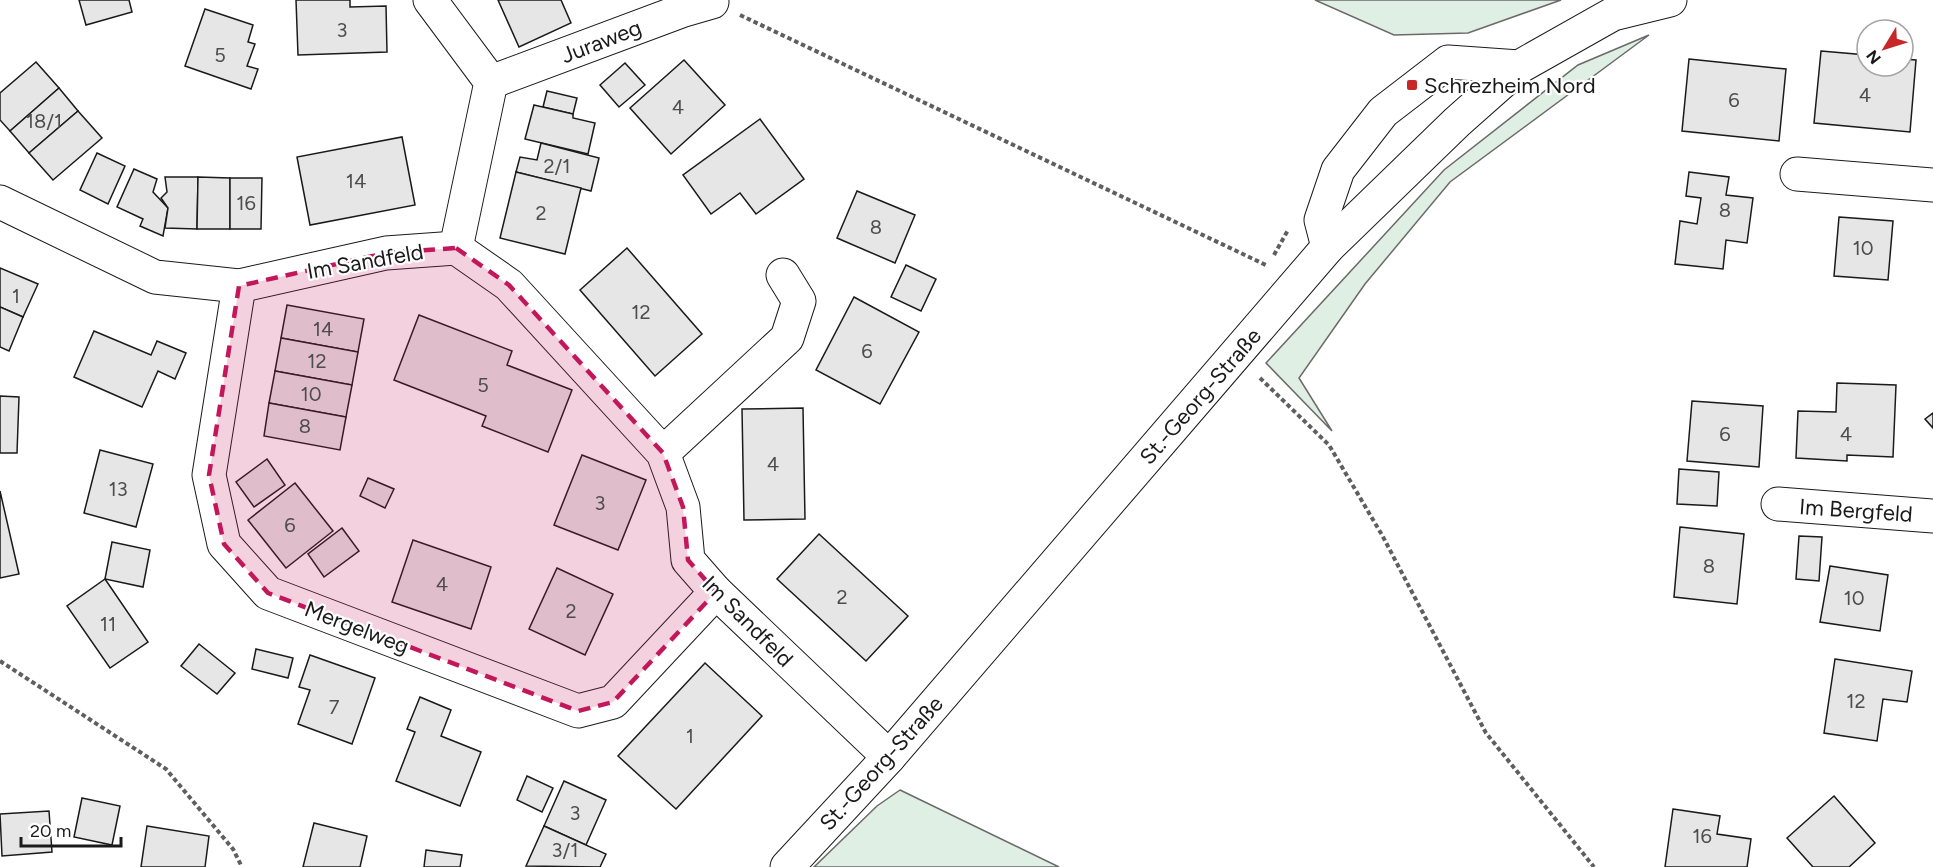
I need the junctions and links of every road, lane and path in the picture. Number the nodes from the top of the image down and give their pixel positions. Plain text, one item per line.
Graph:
1 (430, 0) edge
2 (1670, 0) edge
3 (712, 2) joint
4 (1519, 67) junction
5 (490, 82) junction
6 (1797, 174) dead end
7 (1933, 185) edge
8 (0, 202) edge
9 (456, 248) junction
10 (1328, 248) junction
11 (783, 275) dead end
12 (1298, 281) junction
13 (239, 286) junction
14 (1236, 354) junction
15 (663, 453) junction
16 (1778, 504) dead end
17 (1933, 516) edge
18 (716, 592) junction
19 (0, 661) edge
20 (889, 757) junction
21 (242, 867) edge
22 (787, 867) edge
23 (1594, 867) edge

1 - 5 street
2 - 4 street, St.-Georg-Straße
3 - 5 street, Juraweg
3 - 12 path
4 - 10 street, St.-Georg-Straße
4 - 10 street
5 - 9 street
6 - 7 street
8 - 13 street, Im Sandfeld
9 - 13 street, Im Sandfeld
9 - 15 street, Im Sandfeld
10 - 12 street, St.-Georg-Straße
11 - 15 street
12 - 14 street, St.-Georg-Straße
13 - 18 street, Mergelweg
14 - 20 street, St.-Georg-Straße
14 - 23 path
15 - 18 street, Im Sandfeld
16 - 17 street, Im Bergfeld
18 - 20 street, Im Sandfeld
19 - 21 path
20 - 22 street, St.-Georg-Straße

